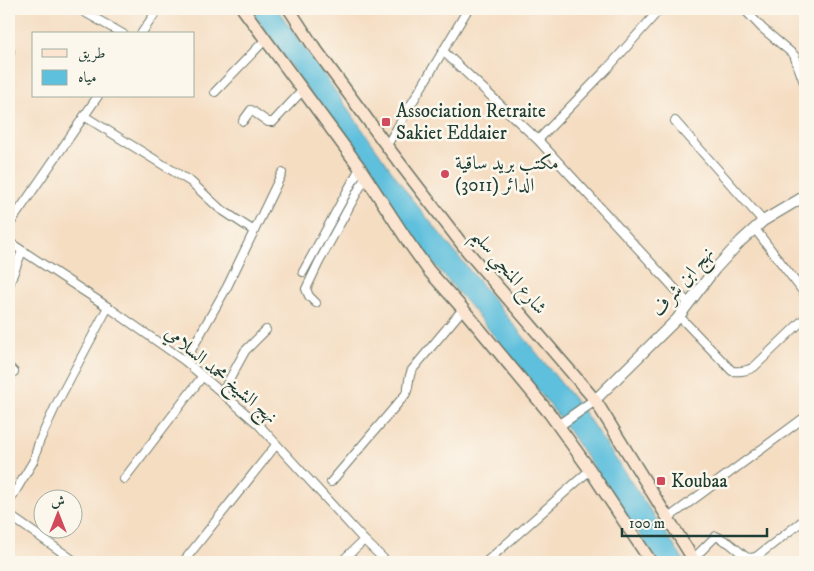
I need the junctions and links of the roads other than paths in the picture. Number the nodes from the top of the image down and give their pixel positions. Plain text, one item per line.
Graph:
1 (79, 9) edge
2 (158, 9) edge
3 (243, 9) edge
4 (289, 9) edge
5 (468, 9) edge
6 (660, 9) edge
7 (744, 9) edge
8 (119, 32) edge
9 (142, 32) edge
10 (265, 40) junction
11 (444, 52) junction
12 (805, 85) edge
13 (302, 90) junction
14 (215, 92) dead end
15 (97, 98) edge
16 (84, 116) junction
17 (244, 121) dead end
18 (675, 121) dead end
19 (538, 140) junction
20 (387, 145) junction
21 (282, 173) dead end
22 (362, 173) junction
23 (805, 196) edge
24 (763, 221) junction
25 (9, 225) edge
26 (755, 229) junction
27 (254, 231) junction
28 (9, 242) edge
29 (22, 251) junction
30 (303, 272) dead end
31 (9, 285) edge
32 (805, 294) edge
33 (316, 303) dead end
34 (688, 303) junction
35 (108, 307) junction
36 (463, 309) junction
37 (679, 316) junction
38 (805, 318) edge
39 (266, 330) dead end
40 (185, 361) junction
41 (202, 377) junction
42 (222, 393) junction
43 (591, 403) junction
44 (805, 417) edge
45 (560, 425) junction
46 (276, 445) junction
47 (590, 470) junction
48 (124, 479) dead end
49 (9, 482) edge
50 (331, 482) dead end
51 (17, 488) junction
52 (9, 502) edge
53 (9, 515) edge
54 (667, 519) junction
55 (805, 519) edge
56 (364, 540) junction
57 (184, 560) dead end
58 (694, 560) edge
59 (76, 562) edge
60 (341, 562) edge
61 (387, 562) edge
62 (486, 562) edge
63 (651, 562) edge

1 - 8 street
2 - 9 street
3 - 10 main road
4 - 20 main road, شارع المنجي سليم
5 - 11 street
6 - 19 street
7 - 12 street
10 - 13 main road
10 - 14 street
11 - 19 street
11 - 20 street
13 - 17 street
13 - 22 main road
15 - 16 street
16 - 25 street
16 - 27 street
18 - 24 street
19 - 34 street
20 - 43 main road, شارع المنجي سليم
21 - 27 street
22 - 30 street
22 - 33 street
22 - 36 main road
23 - 24 street, نهج ابن شرف
24 - 26 street, نهج ابن شرف
26 - 32 street
26 - 34 street, نهج ابن شرف
27 - 40 street
28 - 29 street, نهج الشيخ محمد السلامي
29 - 31 street
29 - 35 street, نهج الشيخ محمد السلامي
34 - 37 street, نهج ابن شرف
35 - 40 street, نهج الشيخ محمد السلامي
35 - 51 street
36 - 45 main road
36 - 50 street
37 - 38 street
37 - 43 street, نهج ابن شرف
39 - 42 street
40 - 41 street, نهج الشيخ محمد السلامي
41 - 42 street, نهج الشيخ محمد السلامي
41 - 48 street
42 - 46 street, نهج الشيخ محمد السلامي
43 - 45 street, نهج ابن شرف
43 - 54 main road, شارع المنجي سليم
44 - 54 street
45 - 47 main road
46 - 56 street, نهج الشيخ محمد السلامي
46 - 57 street
47 - 62 street
47 - 63 main road
49 - 51 street
51 - 52 street
53 - 59 street
54 - 58 main road, شارع المنجي سليم
55 - 58 street
56 - 60 street
56 - 61 street, نهج الشيخ محمد السلامي

